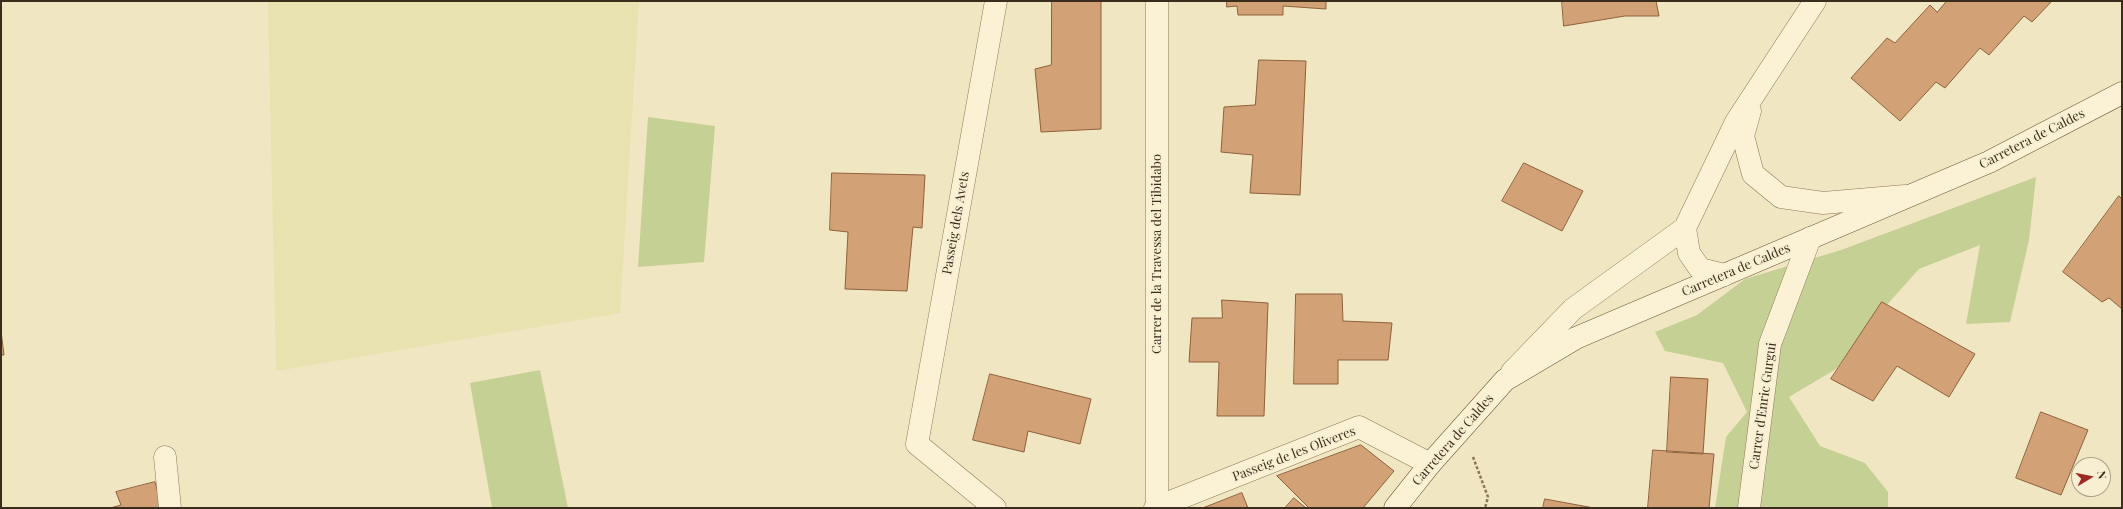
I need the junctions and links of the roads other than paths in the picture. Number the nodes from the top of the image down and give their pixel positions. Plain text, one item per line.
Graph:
1 (996, 1) edge
2 (1157, 1) edge
3 (1815, 1) edge
4 (1755, 93) junction
5 (2122, 93) edge
6 (1909, 196) junction
7 (1685, 228) junction
8 (1810, 238) junction
9 (1724, 275) junction
10 (1505, 380) junction
11 (165, 457) dead end
12 (1430, 464) junction
13 (170, 508) edge
14 (995, 508) edge
15 (1156, 508) edge
16 (1396, 508) edge
17 (1749, 508) edge

1 - 14 street, Passeig dels Avets
2 - 15 street, Carrer de la Travessa del Tibidabo
3 - 4 street
4 - 6 street
4 - 7 street
5 - 6 street, Carretera de Caldes
6 - 8 street, Carretera de Caldes
7 - 9 street
7 - 10 street
8 - 9 street, Carretera de Caldes
8 - 17 street, Carrer d'Enric Gurgui
9 - 10 street, Carretera de Caldes
10 - 12 street, Carretera de Caldes
11 - 13 street
12 - 15 street, Passeig de les Oliveres
12 - 16 street, Carretera de Caldes

